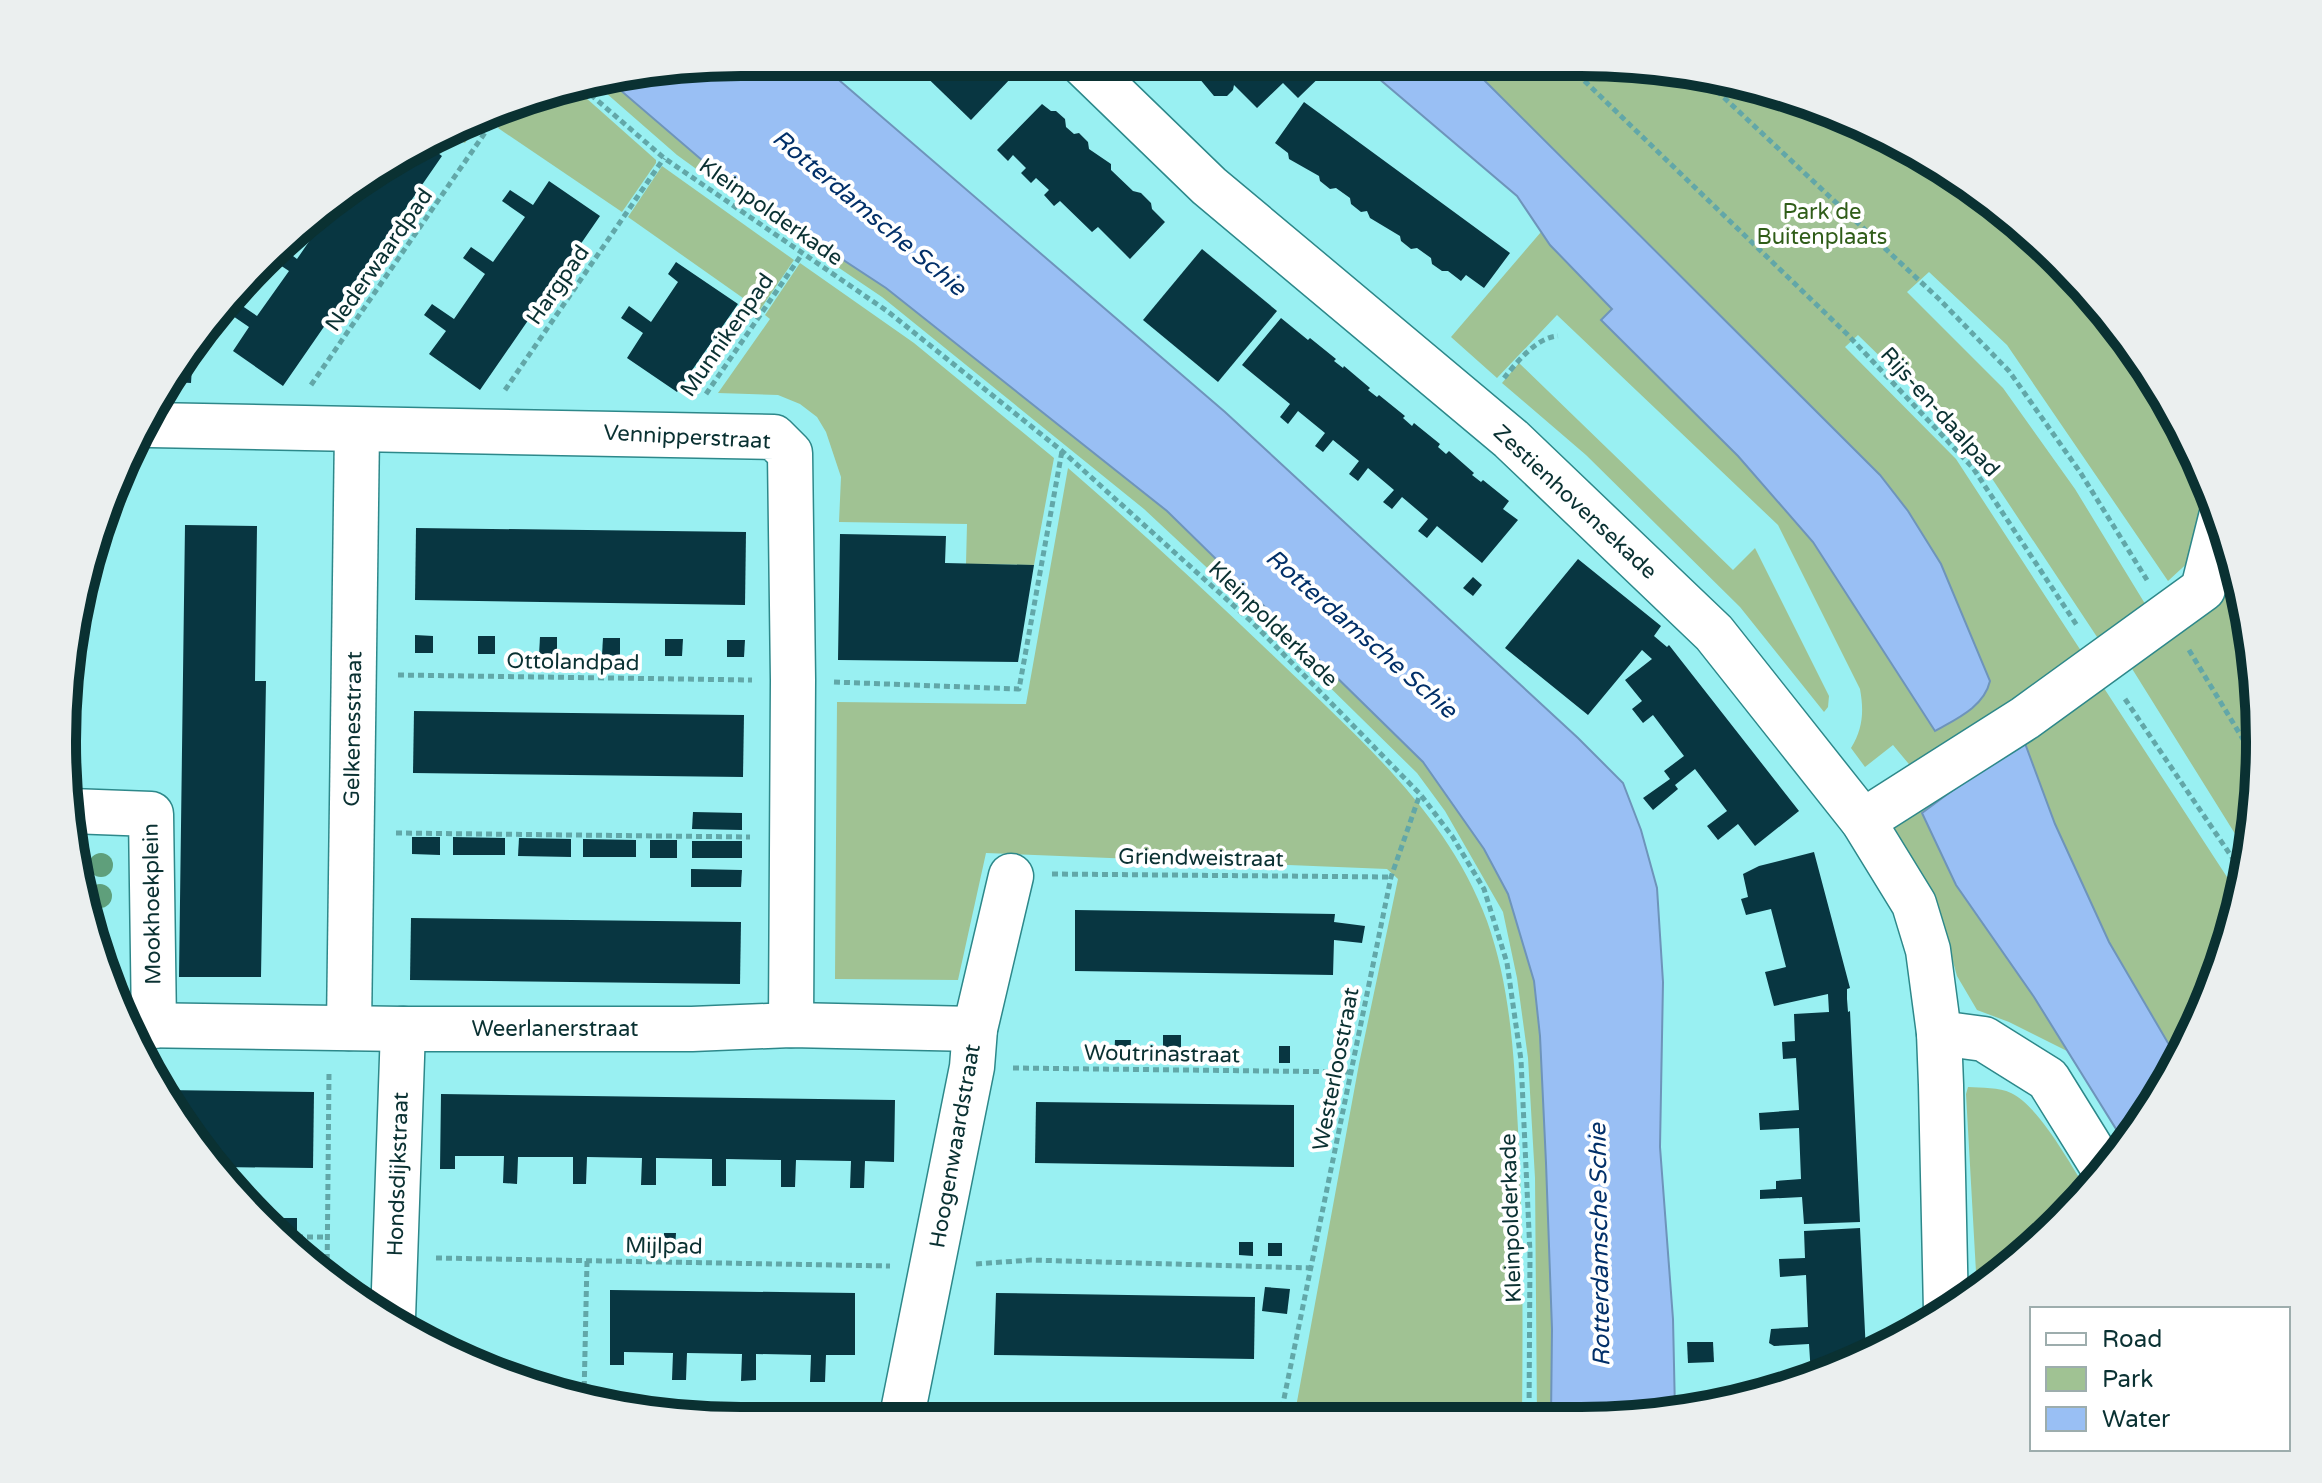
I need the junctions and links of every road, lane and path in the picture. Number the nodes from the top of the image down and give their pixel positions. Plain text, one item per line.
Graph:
1 (1095, 76) edge
2 (1579, 76) edge
3 (1716, 90) edge
4 (590, 94) edge
5 (490, 126) edge
6 (664, 158) junction
7 (802, 254) junction
8 (1558, 336) dead end
9 (1500, 382) dead end
10 (156, 425) edge
11 (280, 429) junction
12 (357, 430) junction
13 (477, 430) junction
14 (678, 434) junction
15 (1062, 451) junction
16 (2215, 541) edge
17 (2168, 615) junction
18 (2100, 661) junction
19 (353, 675) junction
20 (793, 680) junction
21 (2246, 744) edge
22 (1420, 794) junction
23 (80, 811) edge
24 (1863, 821) junction
25 (395, 833) dead end
26 (751, 837) dead end
27 (2235, 861) edge
28 (1011, 876) joint
29 (1391, 877) junction
30 (144, 1025) edge
31 (791, 1025) junction
32 (339, 1028) junction
33 (403, 1029) junction
34 (1939, 1033) junction
35 (974, 1048) junction
36 (1352, 1072) junction
37 (2098, 1159) edge
38 (298, 1237) edge
39 (327, 1237) junction
40 (395, 1258) junction
41 (587, 1261) junction
42 (327, 1262) edge
43 (933, 1267) junction
44 (1312, 1268) junction
45 (1946, 1298) edge
46 (393, 1308) edge
47 (584, 1388) edge
48 (904, 1407) edge
49 (1282, 1407) edge
50 (1529, 1407) edge

1 - 24 street, Zestienhovensekade
2 - 18 path, Rijs-en-daalpad
3 - 17 path
4 - 6 path, Kleinpolderkade
5 - 11 path, Nederwaardpad
6 - 7 path, Kleinpolderkade
6 - 13 path, Hargpad
7 - 14 path, Munnikenpad
7 - 15 path, Kleinpolderkade
8 - 9 path
10 - 11 street, Vennipperstraat
11 - 12 street, Vennipperstraat
12 - 13 street, Vennipperstraat
12 - 19 street, Gelkenesstraat
13 - 14 street, Vennipperstraat
14 - 20 street, Vennipperstraat
15 - 20 path, Ottolandpad
15 - 22 path, Kleinpolderkade
16 - 17 street
17 - 18 street
17 - 21 path
18 - 24 street
18 - 27 path, Rijs-en-daalpad
19 - 20 path, Ottolandpad
19 - 32 street, Gelkenesstraat
20 - 31 street, Vennipperstraat
22 - 29 path, Westerloostraat
22 - 50 path, Kleinpolderkade
23 - 30 street, Mookhoekplein
24 - 34 street, Zestienhovensekade
25 - 26 path
28 - 29 path, Griendweistraat
28 - 35 street, Hoogenwaardstraat
29 - 36 path, Westerloostraat
30 - 32 street, Weerlanerstraat
31 - 33 street, Weerlanerstraat
31 - 35 street, Weerlanerstraat
32 - 33 street, Weerlanerstraat
32 - 39 path
33 - 40 street, Hondsdijkstraat
34 - 37 street
34 - 45 street, Zestienhovensekade
35 - 36 path, Woutrinastraat
35 - 43 street, Hoogenwaardstraat
36 - 44 path, Westerloostraat
38 - 39 path
39 - 42 path
40 - 41 path, Mijlpad
40 - 46 street, Hondsdijkstraat
41 - 43 path, Mijlpad
41 - 47 path
43 - 44 path
43 - 48 street, Hoogenwaardstraat
44 - 49 path, Westerloostraat

